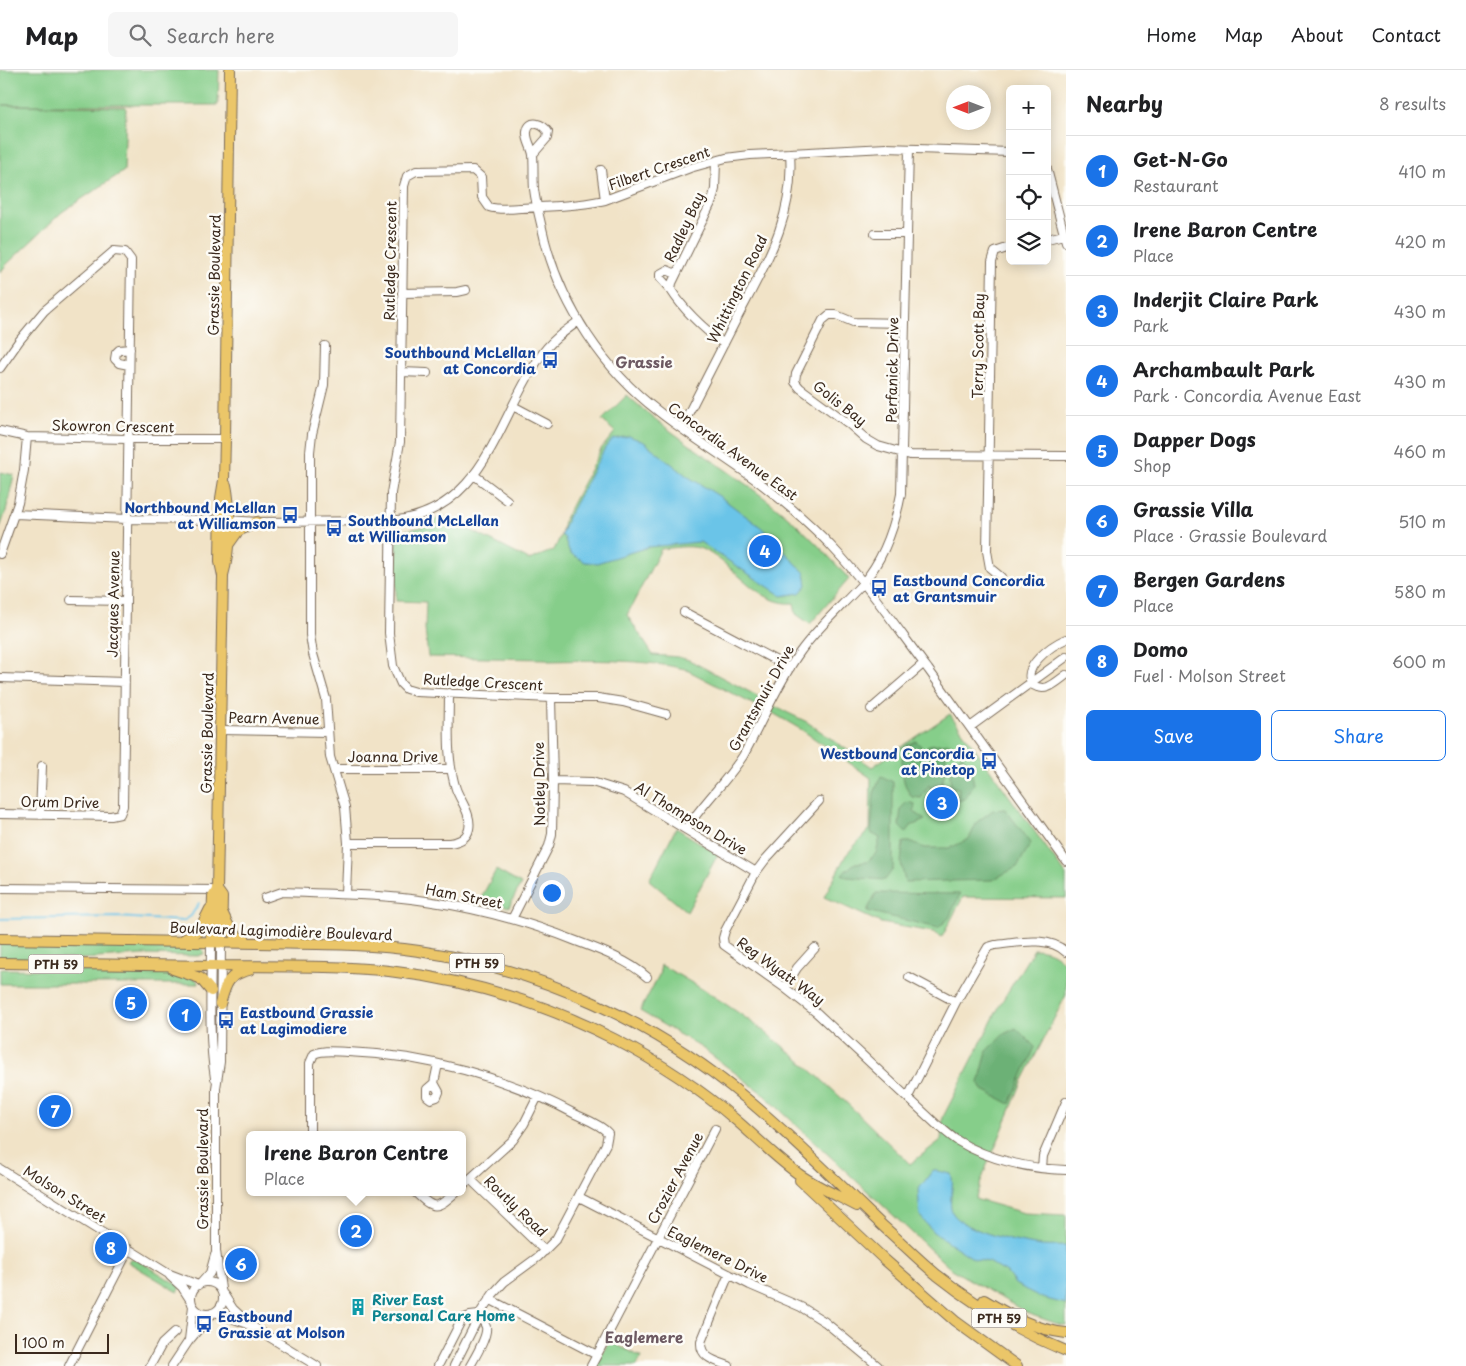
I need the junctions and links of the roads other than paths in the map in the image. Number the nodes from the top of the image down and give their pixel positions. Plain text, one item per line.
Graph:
1 (230, 70) edge
2 (909, 149) junction
3 (1006, 152) edge
4 (790, 153) junction
5 (533, 154) dead end
6 (716, 161) junction
7 (601, 170) dead end
8 (1049, 175) edge
9 (605, 200) junction
10 (537, 208) junction
11 (875, 234) dead end
12 (907, 234) junction
13 (1051, 239) edge
14 (1065, 239) edge
15 (1006, 248) edge
16 (676, 274) junction
17 (466, 290) dead end
18 (671, 290) junction
19 (402, 293) junction
20 (579, 321) junction
21 (905, 323) junction
22 (724, 344) junction
23 (325, 346) dead end
24 (130, 350) junction
25 (129, 365) junction
26 (0, 368) edge
27 (401, 372) junction
28 (427, 373) dead end
29 (513, 406) junction
30 (547, 424) dead end
31 (681, 428) junction
32 (0, 431) edge
33 (27, 436) junction
34 (128, 439) junction
35 (225, 439) junction
36 (903, 454) junction
37 (989, 456) junction
38 (1066, 456) edge
39 (474, 475) junction
40 (507, 500) dead end
41 (15, 514) junction
42 (127, 519) junction
43 (224, 520) junction
44 (391, 521) junction
45 (257, 522) junction
46 (311, 522) junction
47 (228, 545) junction
48 (0, 554) edge
49 (223, 576) junction
50 (1000, 577) dead end
51 (863, 582) junction
52 (71, 600) dead end
53 (125, 601) junction
54 (684, 612) dead end
55 (1066, 640) edge
56 (1066, 657) edge
57 (923, 664) junction
58 (790, 668) junction
59 (1066, 675) edge
60 (0, 678) edge
61 (124, 682) junction
62 (1030, 682) junction
63 (449, 693) junction
64 (551, 698) junction
65 (871, 708) dead end
66 (666, 714) dead end
67 (970, 727) junction
68 (221, 730) junction
69 (327, 732) junction
70 (42, 766) dead end
71 (335, 769) junction
72 (451, 769) junction
73 (553, 781) junction
74 (819, 801) dead end
75 (0, 814) edge
76 (40, 814) junction
77 (120, 814) joint
78 (686, 829) junction
79 (348, 843) junction
80 (1066, 861) edge
81 (756, 872) junction
82 (0, 888) edge
83 (217, 890) junction
84 (346, 894) junction
85 (265, 898) dead end
86 (212, 904) junction
87 (222, 912) junction
88 (512, 919) junction
89 (0, 939) edge
90 (175, 941) junction
91 (216, 942) junction
92 (266, 943) junction
93 (815, 948) dead end
94 (1066, 952) edge
95 (0, 963) edge
96 (158, 965) junction
97 (216, 966) junction
98 (262, 967) junction
99 (647, 977) dead end
100 (909, 977) dead end
101 (785, 988) junction
102 (211, 991) junction
103 (956, 1002) junction
104 (220, 1004) junction
105 (438, 1064) junction
106 (434, 1083) dead end
107 (216, 1088) junction
108 (538, 1096) junction
109 (908, 1097) junction
110 (1066, 1102) edge
111 (715, 1129) dead end
112 (310, 1131) edge
113 (775, 1156) junction
114 (1042, 1168) junction
115 (0, 1169) edge
116 (1066, 1170) edge
117 (470, 1179) junction
118 (466, 1182) edge
119 (419, 1196) edge
120 (451, 1196) edge
121 (579, 1197) junction
122 (870, 1213) junction
123 (657, 1238) junction
124 (129, 1249) junction
125 (216, 1251) junction
126 (545, 1251) junction
127 (167, 1272) junction
128 (729, 1274) junction
129 (938, 1276) junction
130 (199, 1284) junction
131 (221, 1291) junction
132 (489, 1299) junction
133 (193, 1304) junction
134 (214, 1313) junction
135 (479, 1316) junction
136 (248, 1324) junction
137 (175, 1332) dead end
138 (1066, 1333) edge
139 (188, 1342) junction
140 (1066, 1351) edge
141 (597, 1355) junction
142 (68, 1366) edge
143 (150, 1366) edge
144 (172, 1366) edge
145 (317, 1366) edge
146 (438, 1366) edge
147 (454, 1366) edge
148 (470, 1366) edge
149 (591, 1366) edge
150 (729, 1366) edge
151 (878, 1366) edge
152 (1017, 1366) edge

1 - 35 main road, Grassie Boulevard
2 - 3 street, Filbert Crescent
2 - 4 street, Filbert Crescent
2 - 12 street, Perfanick Drive
4 - 6 street, Filbert Crescent
4 - 22 street, Whittington Road
5 - 10 street, Concordia Avenue East
6 - 9 street, Filbert Crescent
6 - 16 street, Radley Bay
7 - 9 street
8 - 14 street
9 - 10 street, Filbert Crescent
10 - 19 street, Rutledge Crescent
10 - 20 street, Concordia Avenue East
11 - 12 street
12 - 21 street, Perfanick Drive
13 - 14 street
15 - 37 street, Terry Scott Bay
16 - 18 street, Radley Bay
16 - 18 street, Radley Bay
17 - 19 street
18 - 22 street, Radley Bay
19 - 27 street, Rutledge Crescent
20 - 29 street
20 - 31 street, Concordia Avenue East
21 - 36 street, Perfanick Drive
21 - 36 street, Golis Bay
22 - 31 street, Whittington Road
23 - 46 street
24 - 25 street, Jacques Avenue
24 - 25 street
24 - 26 street, Jacques Avenue
25 - 34 street, Jacques Avenue
27 - 28 street
27 - 44 street, Rutledge Crescent
29 - 30 street
29 - 39 street
31 - 51 street, Concordia Avenue East
32 - 33 street, Skowron Crescent
33 - 34 street, Skowron Crescent
33 - 41 street
34 - 35 street, Skowron Crescent
34 - 42 street, Jacques Avenue
35 - 43 main road, Grassie Boulevard
36 - 37 street
36 - 51 street, Perfanick Drive
37 - 38 street
37 - 50 street
39 - 40 street
39 - 44 street
41 - 42 street
41 - 48 street
42 - 43 street
42 - 53 street, Jacques Avenue
43 - 45 street
43 - 47 main road, Grassie Boulevard
43 - 49 main road, Grassie Boulevard
44 - 46 street
44 - 63 street, Rutledge Crescent
45 - 46 street
45 - 47 main road
46 - 69 street
47 - 49 main road, Grassie Boulevard
49 - 68 main road, Grassie Boulevard
51 - 57 street, Concordia Avenue East
51 - 58 street, Grantsmuir Drive
52 - 53 street
53 - 61 street, Jacques Avenue
54 - 58 street
55 - 62 street
56 - 62 street
57 - 65 street
57 - 67 street, Concordia Avenue East
58 - 78 street, Grantsmuir Drive
59 - 62 street
60 - 61 street
61 - 77 street, Jacques Avenue
62 - 67 street
63 - 64 street, Rutledge Crescent
63 - 72 street
64 - 66 street, Rutledge Crescent
64 - 73 street, Notley Drive
67 - 80 street, Concordia Avenue East
68 - 69 street, Pearn Avenue
68 - 83 main road, Grassie Boulevard
69 - 71 street
70 - 76 street
71 - 72 street, Joanna Drive
71 - 79 street
72 - 79 street
73 - 78 street, Al Thompson Drive
73 - 88 street, Notley Drive
74 - 81 street, Reg Wyatt Way
75 - 76 street, Orum Drive
76 - 77 street, Orum Drive
78 - 81 street, Al Thompson Drive
79 - 84 street
81 - 101 street, Reg Wyatt Way
82 - 83 street
83 - 86 main road, Grassie Boulevard
83 - 87 main road, Grassie Boulevard
84 - 85 street, Ham Street
84 - 88 street, Ham Street
86 - 90 main road
86 - 91 main road, Grassie Boulevard
87 - 91 main road, Grassie Boulevard
87 - 92 main road
88 - 99 street, Ham Street
89 - 90 main road, Boulevard Lagimodière Boulevard / PTH 59
90 - 91 main road, Boulevard Lagimodière Boulevard / PTH 59
91 - 92 main road, Boulevard Lagimodière Boulevard / PTH 59
91 - 97 street, Grassie Boulevard
92 - 122 main road, Boulevard Lagimodière Boulevard / PTH 59
93 - 101 street
94 - 103 street
95 - 96 main road, Boulevard Lagimodière Boulevard / PTH 59
96 - 97 main road, Boulevard Lagimodière Boulevard / PTH 59
96 - 102 main road
97 - 98 main road, Boulevard Lagimodière Boulevard / PTH 59
97 - 102 street, Grassie Boulevard
97 - 104 street, Grassie Boulevard
98 - 104 main road
98 - 113 main road, Boulevard Lagimodière Boulevard / PTH 59
100 - 103 street
101 - 109 street, Reg Wyatt Way
102 - 107 street, Grassie Boulevard
103 - 109 street
104 - 107 street, Grassie Boulevard
105 - 106 street
105 - 108 street
105 - 112 street
107 - 125 street, Grassie Boulevard
108 - 117 street
108 - 121 street
109 - 114 street, Reg Wyatt Way
110 - 114 street
111 - 123 street, Crozier Avenue
113 - 122 main road, Boulevard Lagimodière Boulevard / PTH 59
113 - 152 main road
114 - 116 street, Reg Wyatt Way
115 - 124 street, Molson Street
117 - 118 street
117 - 126 street, Routly Road
119 - 120 street
121 - 123 street
121 - 126 street
122 - 129 main road, Boulevard Lagimodière Boulevard / PTH 59
123 - 128 street, Eaglemere Drive
123 - 141 street, Eaglemere Drive
124 - 127 street, Molson Street
124 - 142 street
125 - 130 street, Grassie Boulevard
125 - 131 street, Grassie Boulevard
126 - 132 street
127 - 130 street, Molson Street
127 - 133 street, Molson Street
128 - 150 street
128 - 151 street, Eaglemere Drive
129 - 138 main road
129 - 140 main road, Boulevard Lagimodière Boulevard / PTH 59
130 - 131 street
130 - 133 street
131 - 134 street
131 - 136 street
132 - 135 street
132 - 141 street
133 - 134 street
133 - 139 street
134 - 136 street
134 - 139 street
135 - 146 street
135 - 147 street
135 - 148 street
136 - 145 street
137 - 143 street
139 - 144 street
141 - 149 street, Eaglemere Drive

